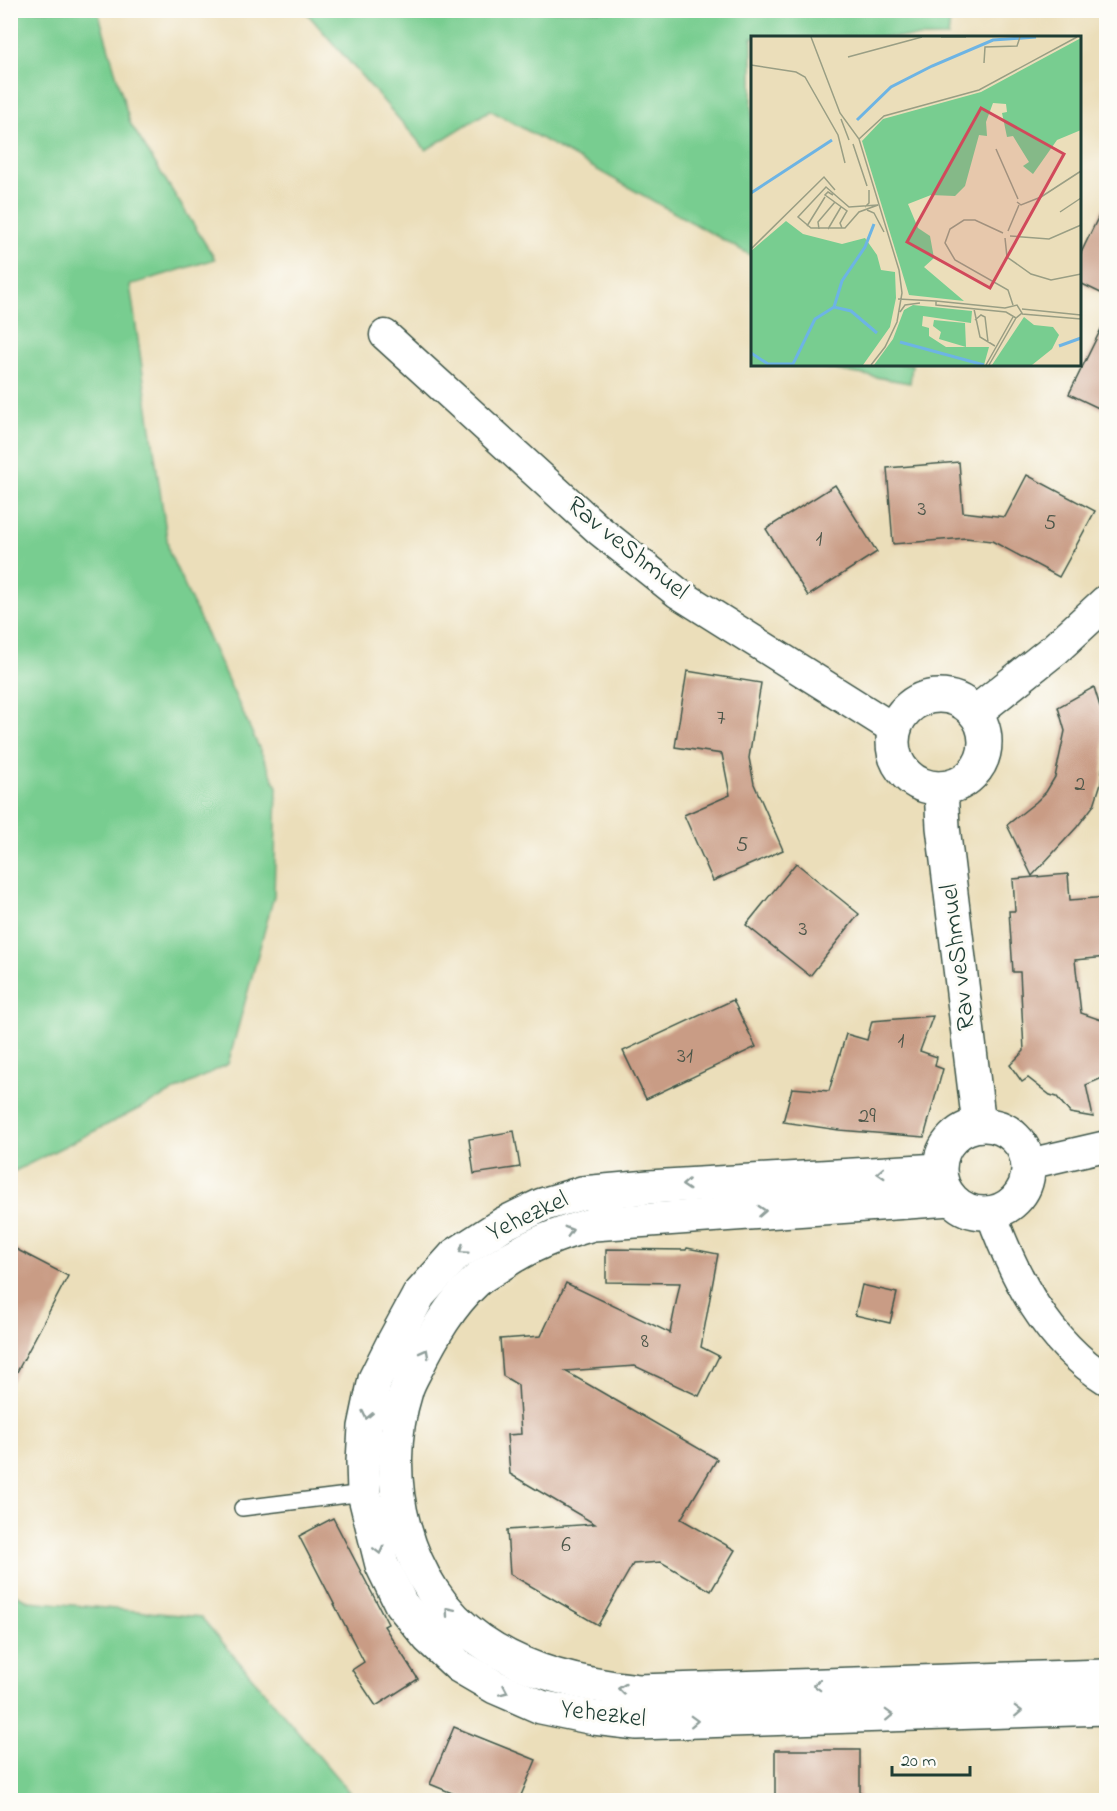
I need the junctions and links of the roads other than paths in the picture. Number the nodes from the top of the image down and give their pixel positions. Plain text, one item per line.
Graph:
1 (386, 335) dead end
2 (1107, 602) edge
3 (976, 712) junction
4 (894, 729) junction
5 (941, 788) junction
6 (980, 1125) junction
7 (1107, 1146) edge
8 (1028, 1164) junction
9 (945, 1184) junction
10 (991, 1213) junction
11 (1107, 1379) edge
12 (397, 1490) junction
13 (364, 1493) junction
14 (242, 1508) dead end
15 (1107, 1676) edge
16 (960, 1680) junction
17 (1107, 1708) edge
18 (959, 1713) junction

1 - 4 street, Rav veShmuel
2 - 3 street
3 - 4 street
3 - 5 street
4 - 5 street
5 - 6 street, Rav veShmuel
6 - 8 street
6 - 9 street
7 - 8 street
8 - 10 street
9 - 10 street
12 -> 9 street, Yehezkel
9 -> 13 street, Yehezkel
10 - 11 street
12 - 13 street
16 -> 12 street, Yehezkel
13 - 14 lane
13 -> 18 street, Yehezkel
15 - 16 street, Yehezkel
16 - 18 street
18 -> 17 street, Yehezkel

